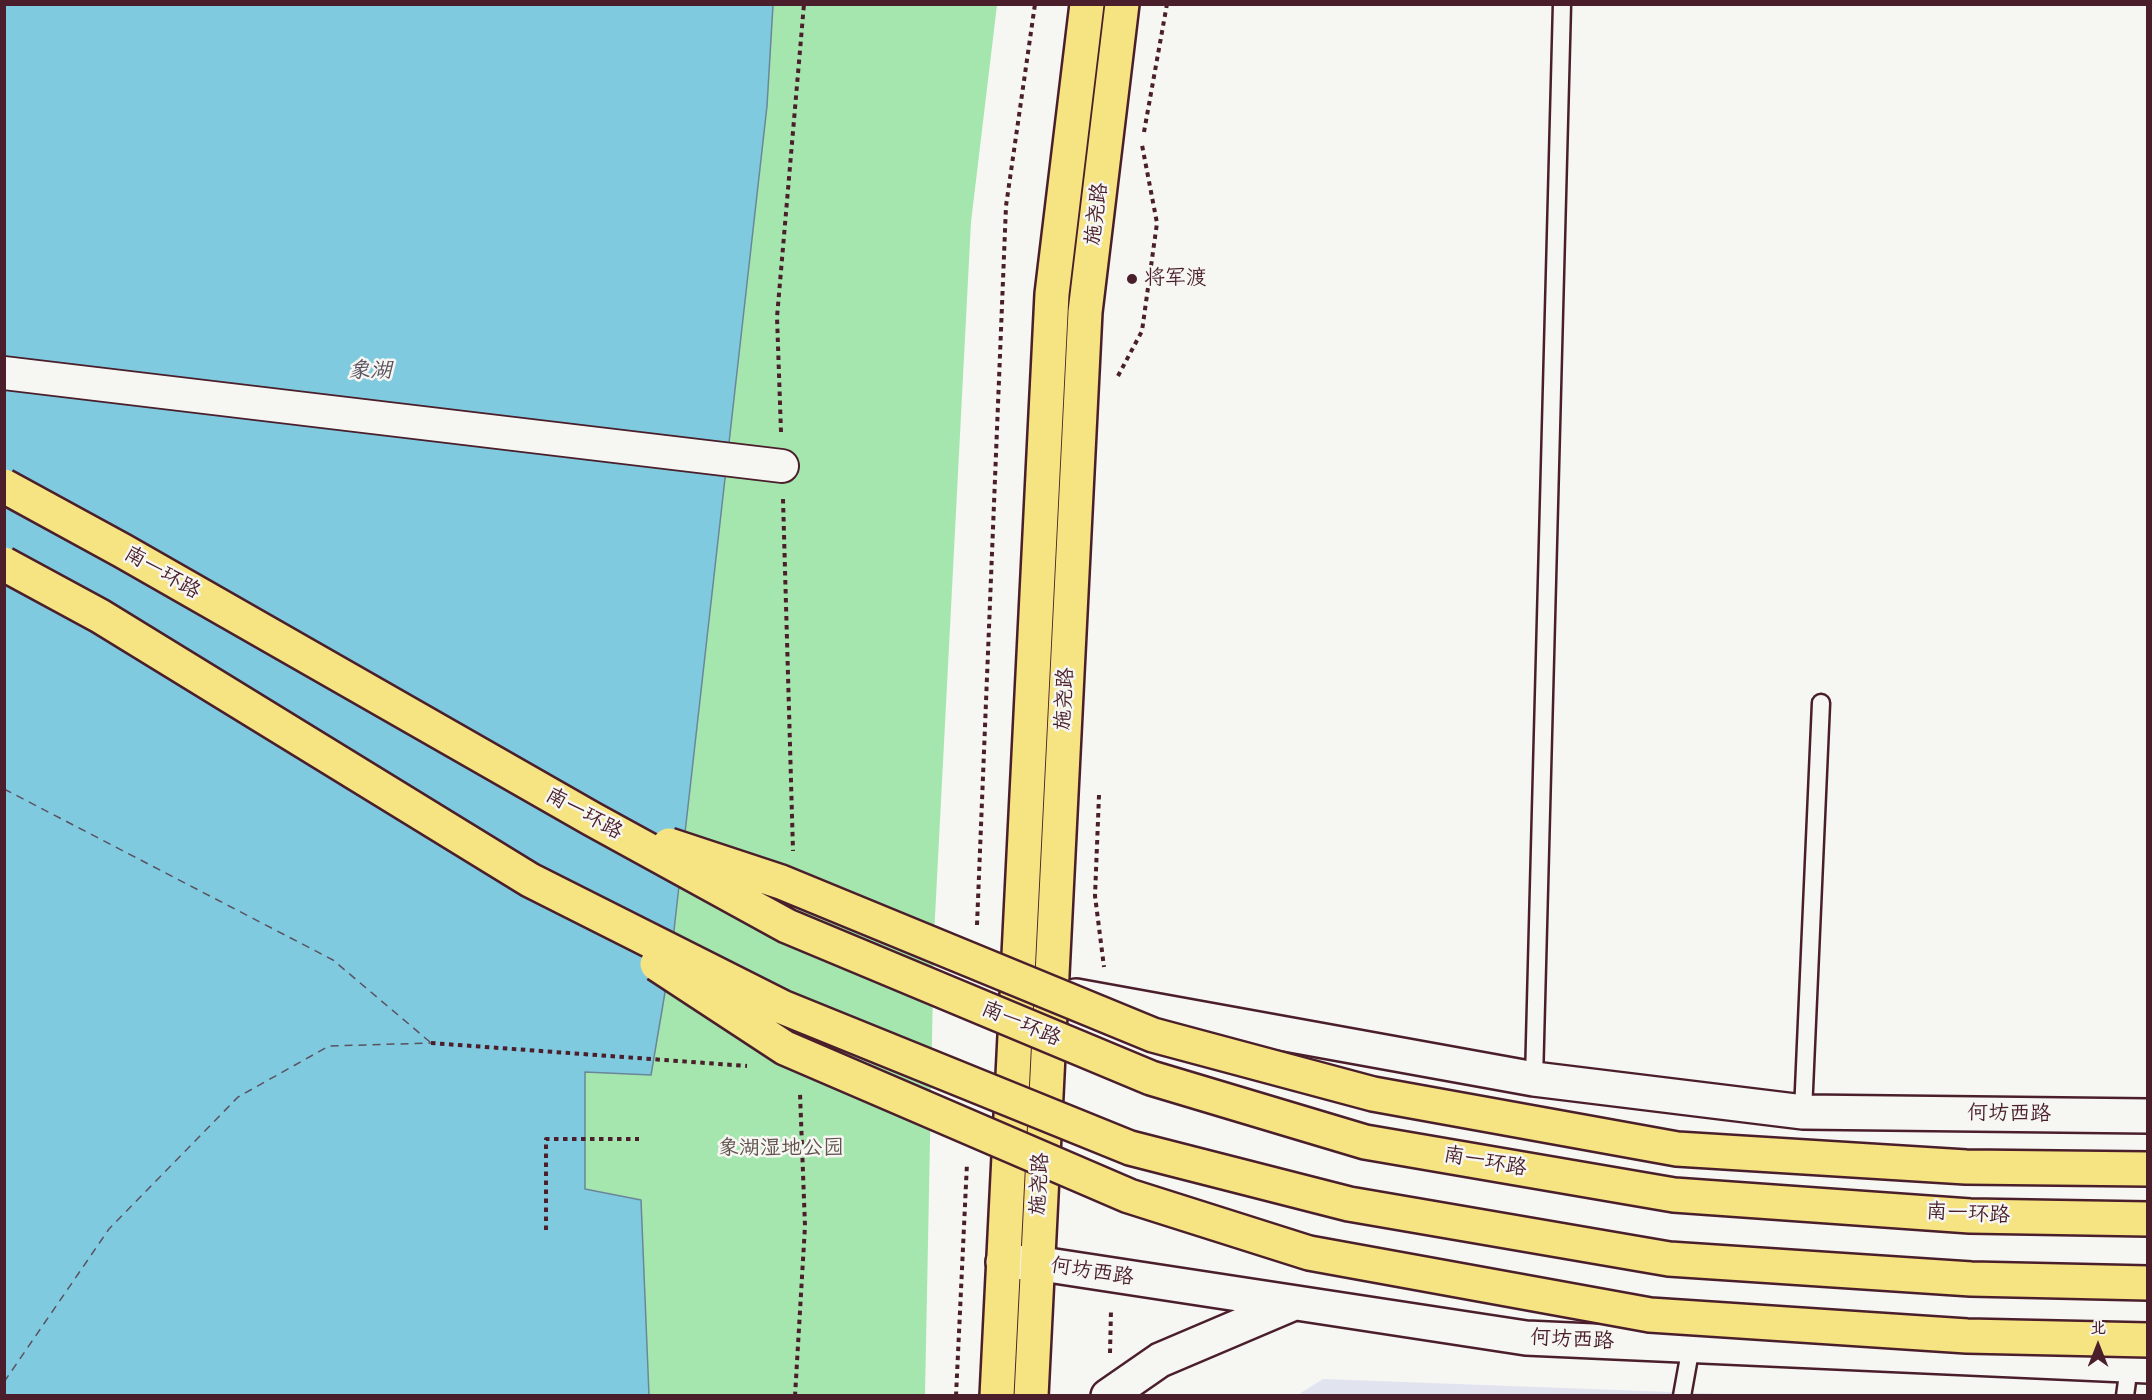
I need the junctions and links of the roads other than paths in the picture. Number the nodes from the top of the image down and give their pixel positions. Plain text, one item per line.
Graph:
1 (1087, 4) edge
2 (1122, 4) edge
3 (1562, 4) edge
4 (4, 373) edge
5 (782, 466) road end
6 (4, 486) edge
7 (4, 564) edge
8 (1821, 704) dead end
9 (592, 819) junction
10 (530, 880) junction
11 (1017, 985) junction
12 (1050, 991) junction
13 (1534, 1079) junction
14 (1803, 1112) junction
15 (2148, 1116) edge
16 (2148, 1169) edge
17 (2148, 1219) edge
18 (1003, 1262) junction
19 (1035, 1263) junction
20 (2148, 1283) edge
21 (1294, 1303) junction
22 (1691, 1346) junction
23 (2137, 1367) edge
24 (1112, 1393) edge
25 (998, 1395) edge
26 (1030, 1395) edge
27 (1682, 1395) edge

1 - 11 main road, 施尧路
2 - 12 main road, 施尧路
3 - 13 lane
4 - 5 street
6 - 9 main road, 南一环路, bridge
7 - 10 main road, bridge
8 - 14 lane
9 - 16 main road, bridge
9 - 17 main road, 南一环路, bridge
10 - 20 main road, bridge
10 - 23 main road, bridge
11 - 12 main road, 何坊西路
11 - 18 main road, 施尧路
12 - 13 main road, 何坊西路
12 - 19 main road, 施尧路
13 - 14 main road, 何坊西路
14 - 15 main road, 何坊西路
18 - 19 main road, 何坊西路
18 - 25 main road, 施尧路
19 - 21 main road, 何坊西路
19 - 26 main road, 施尧路
21 - 22 main road, 何坊西路
21 - 24 main road
22 - 23 main road, 何坊西路
22 - 27 lane

